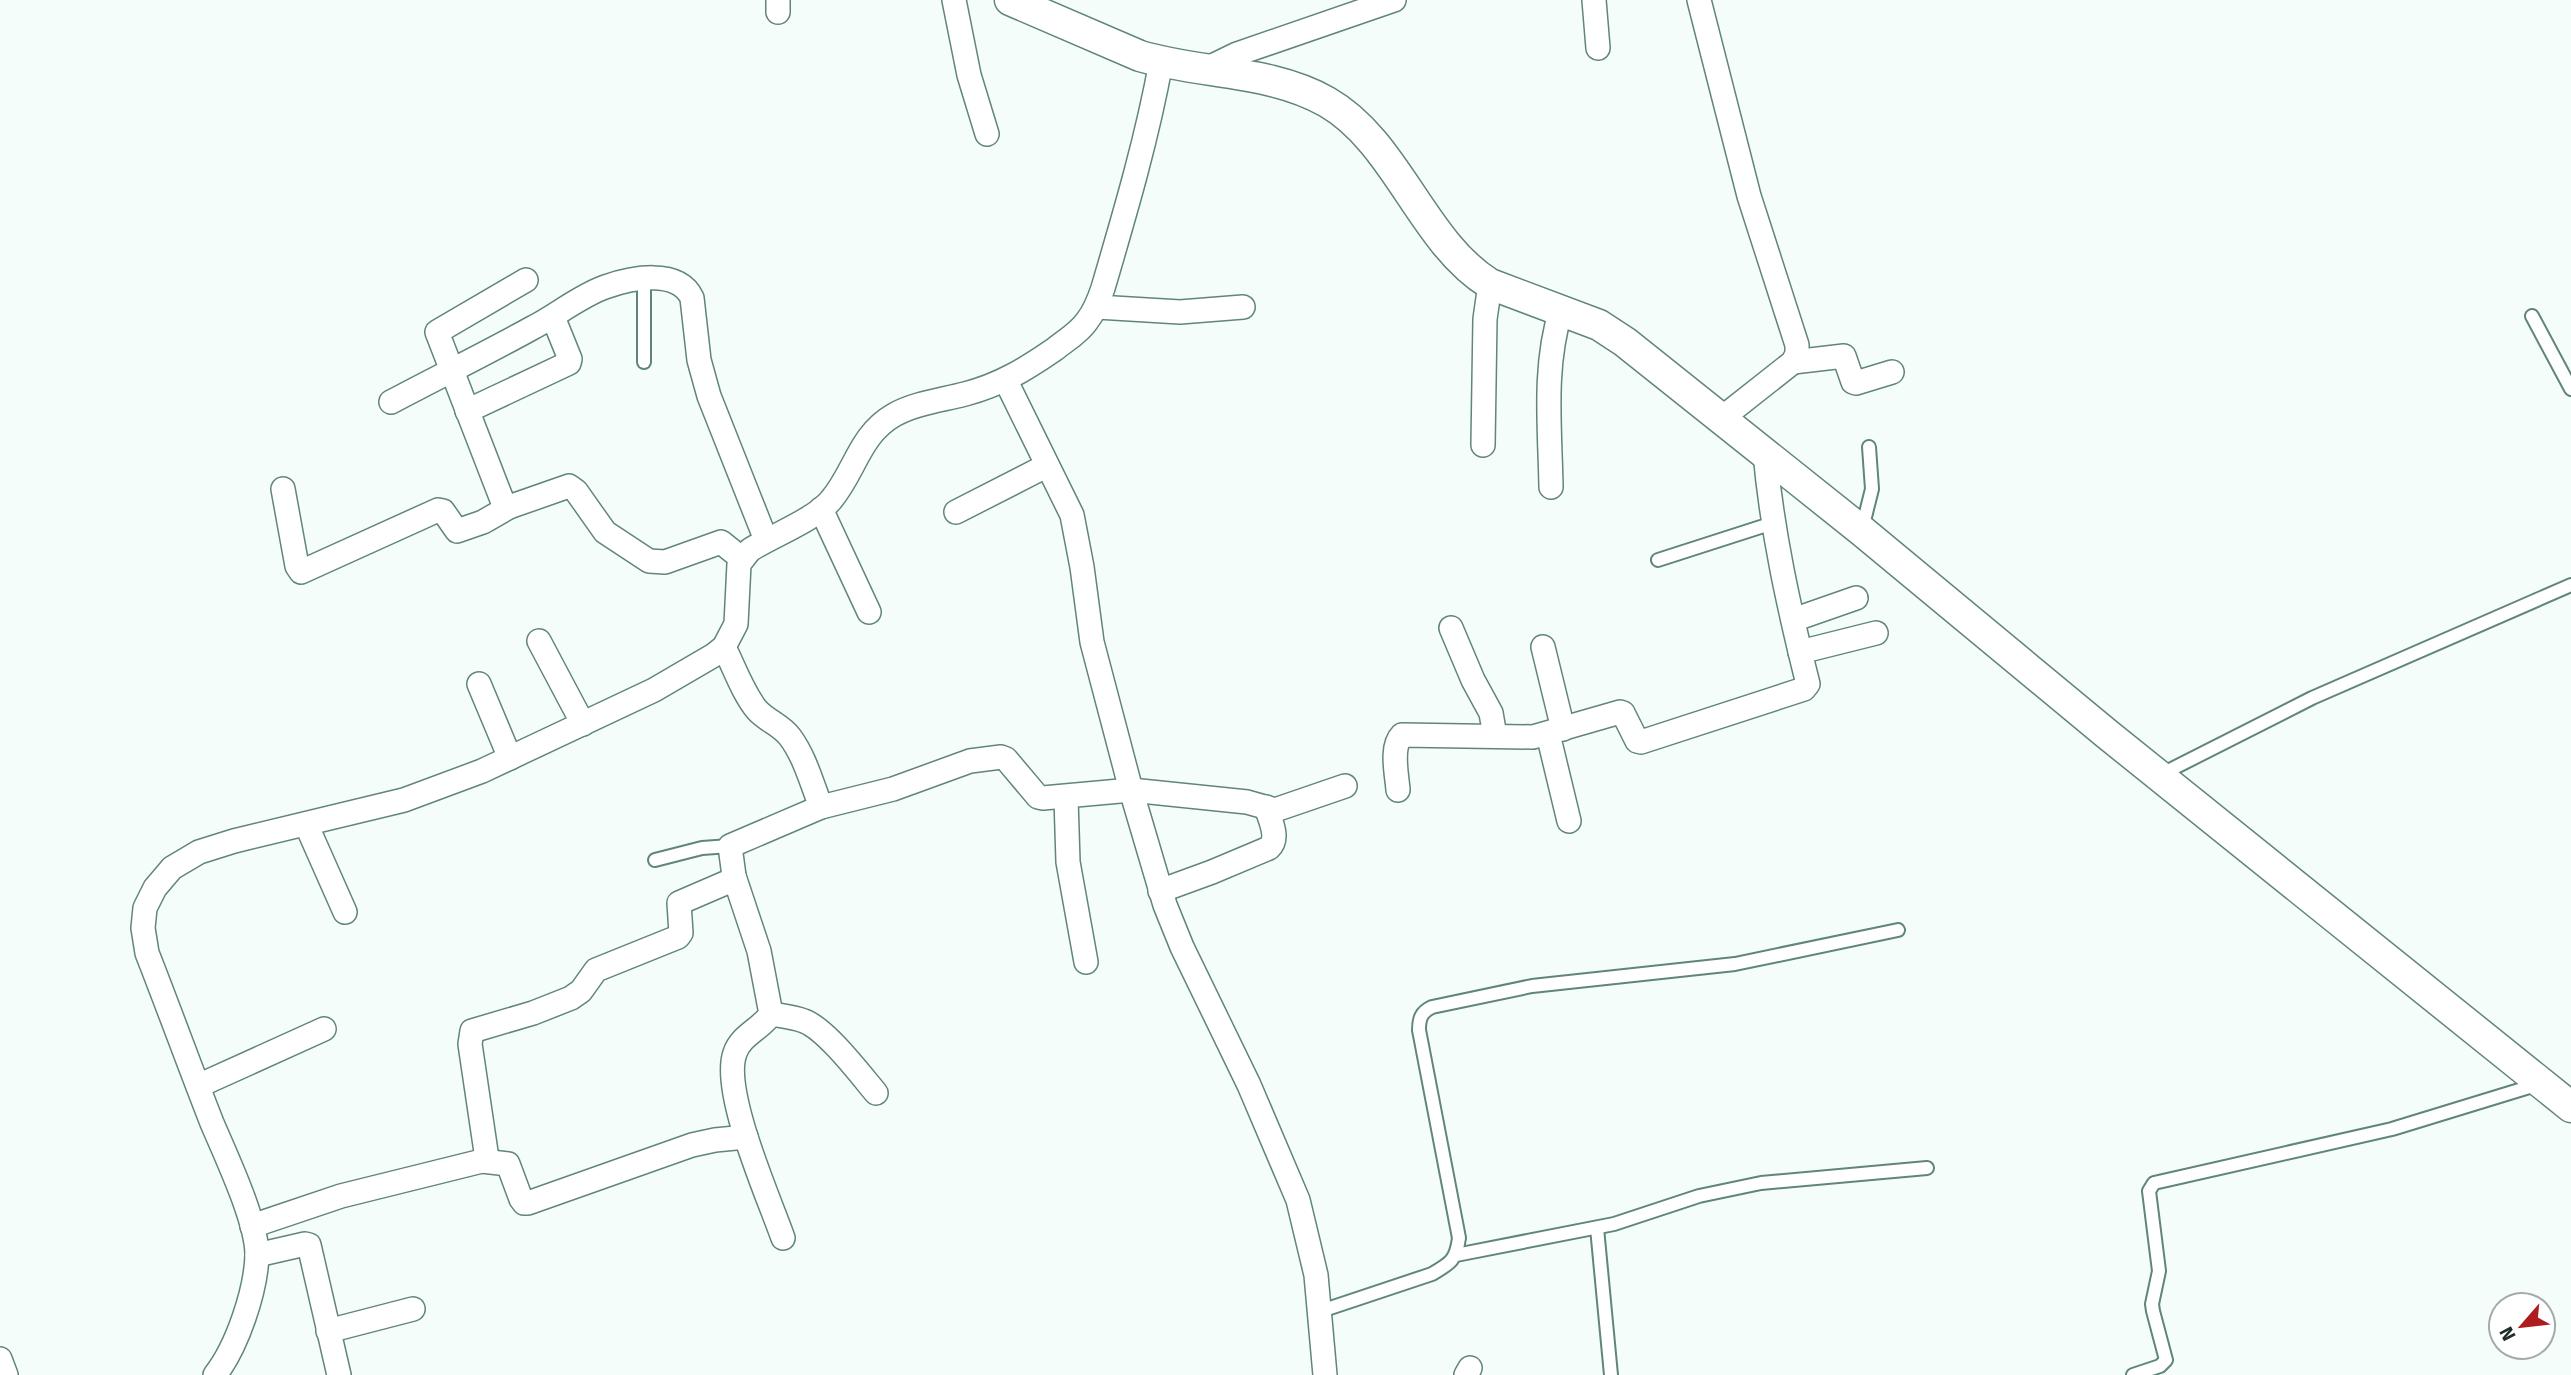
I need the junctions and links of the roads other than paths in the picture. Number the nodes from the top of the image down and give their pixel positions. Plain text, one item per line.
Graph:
1 (954, 0) edge
2 (1010, 0) edge
3 (1394, 0) edge
4 (1594, 0) edge
5 (1699, 0) edge
6 (1361, 6) edge
7 (1053, 10) edge
8 (1598, 48) dead end
9 (1161, 62) junction
10 (1204, 70) junction
11 (988, 134) dead end
12 (644, 278) junction
13 (526, 281) dead end
14 (1490, 284) junction
15 (1097, 307) junction
16 (1243, 307) dead end
17 (1561, 310) junction
18 (2532, 316) dead end
19 (553, 317) junction
20 (644, 362) dead end
21 (1793, 362) junction
22 (452, 370) junction
23 (1892, 372) dead end
24 (1006, 381) junction
25 (2571, 389) edge
26 (391, 402) dead end
27 (467, 411) junction
28 (1722, 418) junction
29 (1483, 445) dead end
30 (1869, 447) dead end
31 (1765, 453) junction
32 (1046, 466) junction
33 (1550, 487) dead end
34 (283, 489) dead end
35 (509, 507) junction
36 (821, 509) junction
37 (956, 512) dead end
38 (1773, 523) junction
39 (1862, 531) junction
40 (765, 540) junction
41 (741, 558) junction
42 (1658, 560) dead end
43 (2571, 585) edge
44 (1856, 598) dead end
45 (869, 612) dead end
46 (1793, 620) junction
47 (1451, 628) dead end
48 (1876, 633) dead end
49 (539, 641) dead end
50 (1543, 647) dead end
51 (724, 648) junction
52 (1800, 652) junction
53 (479, 684) dead end
54 (583, 724) junction
55 (1556, 731) junction
56 (1495, 736) junction
57 (510, 758) junction
58 (2160, 775) junction
59 (1345, 786) dead end
60 (1131, 790) junction
61 (1398, 790) dead end
62 (1066, 798) junction
63 (821, 807) junction
64 (1266, 807) junction
65 (1569, 821) dead end
66 (306, 824) junction
67 (730, 846) junction
68 (655, 860) dead end
69 (734, 876) junction
70 (1160, 891) junction
71 (345, 912) dead end
72 (1898, 930) dead end
73 (1086, 962) dead end
74 (771, 1014) junction
75 (324, 1029) dead end
76 (2539, 1084) junction
77 (198, 1086) junction
78 (876, 1093) dead end
79 (2571, 1107) edge
80 (746, 1137) junction
81 (482, 1161) junction
82 (1927, 1168) dead end
83 (251, 1226) junction
84 (1597, 1228) junction
85 (783, 1238) dead end
86 (257, 1255) junction
87 (1456, 1255) junction
88 (413, 1309) dead end
89 (1321, 1311) junction
90 (328, 1331) junction
91 (0, 1359) edge
92 (6, 1375) edge
93 (215, 1375) edge
94 (338, 1375) edge
95 (1325, 1375) edge
96 (1611, 1375) edge
97 (2133, 1375) edge

1 - 11 street
2 - 7 street
3 - 6 street
4 - 8 street
5 - 21 street
6 - 10 street
7 - 9 street
9 - 10 street
9 - 15 street
10 - 14 street
12 - 19 street
12 - 20 lane
12 - 40 street
13 - 22 street
14 - 17 street
14 - 29 street
15 - 16 street
15 - 24 street
17 - 28 street
17 - 33 street
18 - 25 lane
19 - 22 street
19 - 27 street
21 - 23 street
21 - 28 street
22 - 26 street
22 - 27 street
24 - 32 street
24 - 36 street
27 - 35 street
28 - 31 street
30 - 39 lane
31 - 38 street
31 - 39 street
32 - 37 street
32 - 60 street
34 - 35 street
35 - 41 street
36 - 40 street
36 - 45 street
38 - 42 lane
38 - 46 street
39 - 58 street
40 - 41 street
41 - 51 street
43 - 58 lane
44 - 46 street
46 - 52 street
47 - 56 street
48 - 52 street
49 - 54 street
50 - 55 street
51 - 54 street
51 - 63 street
52 - 55 street
53 - 57 street
54 - 57 street
55 - 56 street
55 - 65 street
56 - 61 street
57 - 66 street
58 - 76 street
59 - 64 street
60 - 62 street
60 - 64 street
60 - 70 street
62 - 63 street
62 - 73 street
63 - 67 street
64 - 70 street
66 - 71 street
66 - 77 street
67 - 68 lane
67 - 69 street
69 - 74 street
69 - 81 street
70 - 89 street
72 - 87 lane
74 - 78 street
74 - 80 street
75 - 77 street
76 - 79 street
76 - 97 lane
77 - 83 street
80 - 81 street
80 - 85 street
81 - 83 street
82 - 84 lane
83 - 86 street
84 - 87 lane
84 - 96 lane
86 - 90 street
86 - 93 street
87 - 89 lane
88 - 90 street
89 - 95 street
90 - 94 street
91 - 92 street

